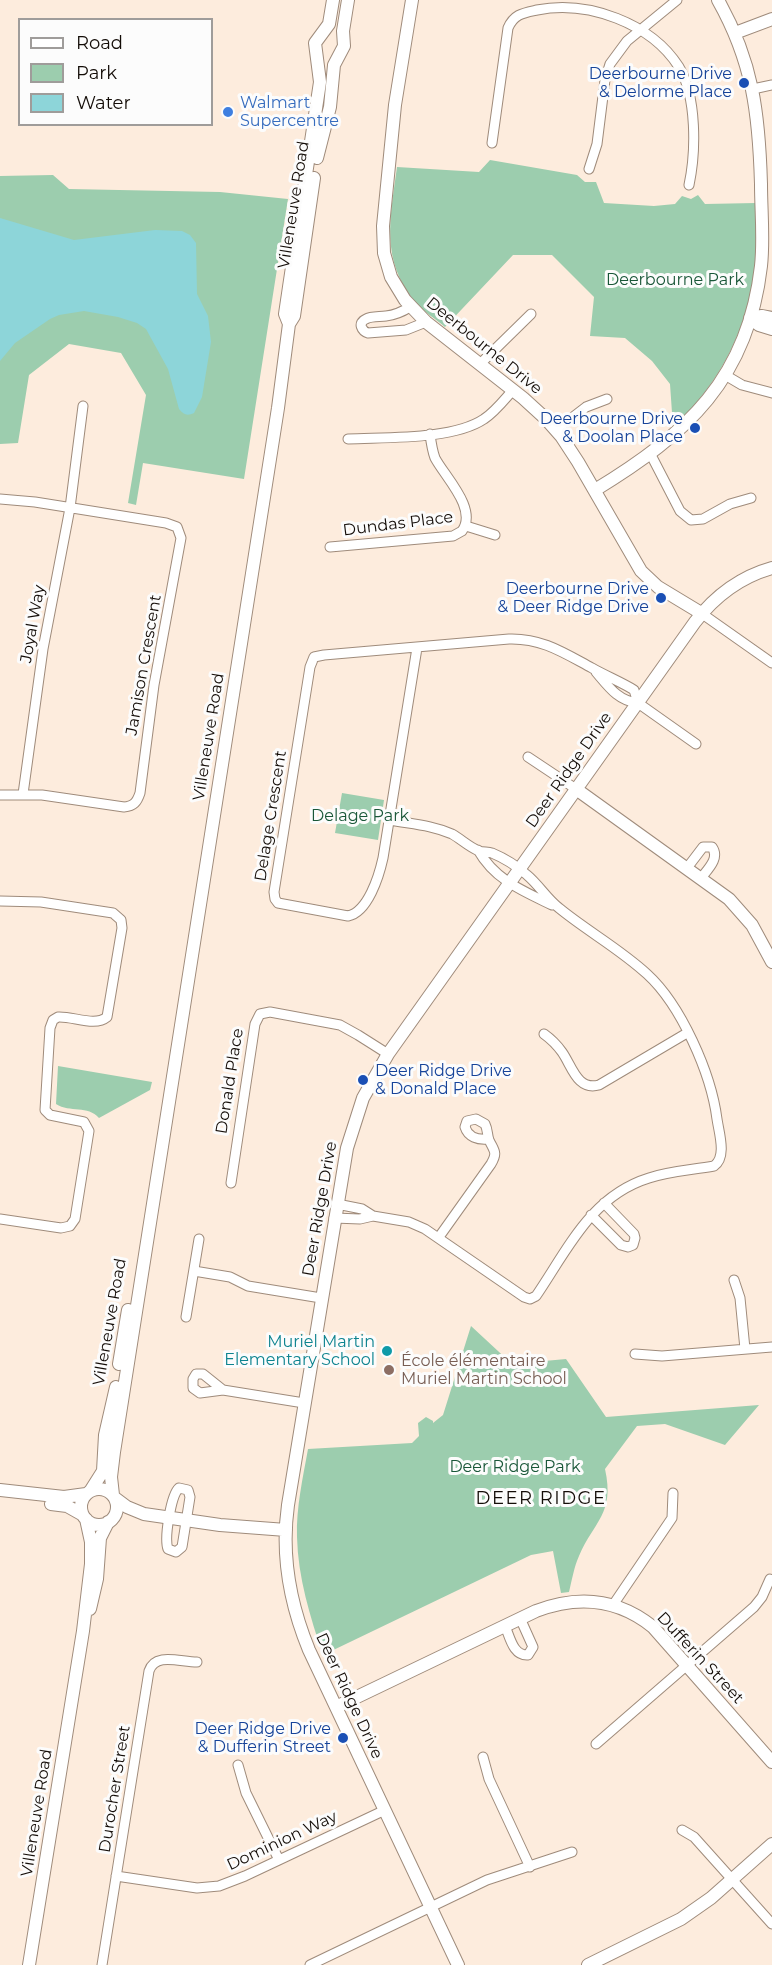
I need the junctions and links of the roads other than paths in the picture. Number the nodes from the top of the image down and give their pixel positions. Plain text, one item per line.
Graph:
1 (333, 0) edge
2 (348, 0) edge
3 (412, 0) edge
4 (677, 0) edge
5 (718, 0) edge
6 (772, 19) edge
7 (639, 31) junction
8 (324, 32) junction
9 (735, 33) junction
10 (343, 39) junction
11 (317, 54) junction
12 (339, 55) junction
13 (772, 85) edge
14 (753, 89) junction
15 (492, 142) dead end
16 (589, 168) dead end
17 (689, 185) dead end
18 (767, 255) edge
19 (410, 307) junction
20 (531, 314) dead end
21 (750, 318) junction
22 (772, 318) edge
23 (426, 322) junction
24 (289, 324) junction
25 (772, 329) edge
26 (480, 364) junction
27 (725, 375) junction
28 (513, 390) junction
29 (772, 393) edge
30 (607, 399) dead end
31 (83, 406) dead end
32 (556, 430) junction
33 (430, 434) junction
34 (348, 440) dead end
35 (651, 455) junction
36 (595, 490) junction
37 (751, 498) dead end
38 (0, 500) edge
39 (70, 508) junction
40 (466, 526) junction
41 (495, 535) dead end
42 (330, 547) dead end
43 (772, 568) edge
44 (702, 613) junction
45 (417, 648) junction
46 (772, 663) edge
47 (638, 703) junction
48 (696, 744) dead end
49 (528, 757) dead end
50 (576, 789) junction
51 (23, 794) junction
52 (0, 795) edge
53 (390, 820) junction
54 (478, 850) junction
55 (687, 868) junction
56 (519, 869) junction
57 (701, 878) junction
58 (509, 884) junction
59 (0, 901) edge
60 (557, 907) junction
61 (772, 962) edge
62 (687, 1032) junction
63 (544, 1034) dead end
64 (388, 1054) junction
65 (488, 1139) dead end
66 (159, 1156) junction
67 (231, 1183) dead end
68 (337, 1203) junction
69 (604, 1203) junction
70 (591, 1215) junction
71 (373, 1216) junction
72 (0, 1218) edge
73 (334, 1218) junction
74 (439, 1237) junction
75 (199, 1239) dead end
76 (194, 1272) junction
77 (734, 1280) dead end
78 (321, 1298) junction
79 (186, 1317) dead end
80 (772, 1347) edge
81 (745, 1349) junction
82 (635, 1354) dead end
83 (223, 1389) dead end
84 (304, 1403) junction
85 (6, 1491) edge
86 (89, 1492) junction
87 (673, 1493) dead end
88 (114, 1496) junction
89 (144, 1514) junction
90 (85, 1517) junction
91 (170, 1518) junction
92 (110, 1521) junction
93 (186, 1521) junction
94 (286, 1530) junction
95 (770, 1580) dead end
96 (613, 1605) junction
97 (520, 1618) junction
98 (505, 1626) junction
99 (83, 1631) junction
100 (197, 1662) dead end
101 (687, 1666) junction
102 (336, 1707) junction
103 (596, 1744) dead end
104 (483, 1757) dead end
105 (772, 1762) edge
106 (238, 1765) dead end
107 (385, 1810) junction
108 (682, 1830) dead end
109 (772, 1844) edge
110 (572, 1852) dead end
111 (279, 1860) junction
112 (530, 1867) junction
113 (116, 1876) junction
114 (732, 1879) junction
115 (431, 1907) junction
116 (772, 1924) edge
117 (29, 1965) edge
118 (102, 1965) edge
119 (310, 1965) edge
120 (458, 1965) edge
121 (588, 1965) edge

1 - 8 street
2 - 10 street
3 - 19 street, Deerbourne Drive
4 - 7 street
5 - 9 street
6 - 9 street
7 - 15 street
7 - 16 street
7 - 17 street
8 - 10 street
8 - 11 street
9 - 14 street
10 - 12 street
11 - 12 street
11 - 24 street, Villeneuve Road
12 - 24 street, Villeneuve Road
13 - 14 street
14 - 18 street
18 - 21 street
19 - 23 street, Deerbourne Drive
19 - 23 street
20 - 26 street
21 - 22 street
21 - 25 street
21 - 27 street
23 - 26 street, Deerbourne Drive
24 - 66 street, Villeneuve Road
26 - 28 street, Deerbourne Drive
27 - 29 street
27 - 35 street
28 - 32 street, Deerbourne Drive
28 - 33 street
30 - 32 street
31 - 39 street, Joyal Way
32 - 36 street, Deerbourne Drive
33 - 34 street
33 - 40 street, Dundas Place
35 - 36 street
35 - 37 street
36 - 44 street, Deerbourne Drive
38 - 39 street
39 - 51 street, Joyal Way
39 - 51 street, Jamison Crescent
40 - 41 street, Dundas Place
40 - 42 street, Dundas Place
43 - 44 street, Deer Ridge Drive
44 - 46 street
44 - 47 street, Deer Ridge Drive
45 - 47 street, Delage Crescent
45 - 53 street, Delage Crescent
45 - 53 street, Delage Crescent
47 - 48 street, Delage Crescent
47 - 50 street, Deer Ridge Drive
49 - 50 street
50 - 55 street
50 - 56 street, Deer Ridge Drive
51 - 52 street
53 - 54 street
54 - 56 street
54 - 58 street
55 - 57 street
55 - 57 street
56 - 58 street, Deer Ridge Drive
56 - 60 street
57 - 61 street
58 - 60 street
58 - 64 street, Deer Ridge Drive
59 - 72 street
60 - 62 street
62 - 63 street
62 - 69 street
64 - 67 street, Donald Place
64 - 68 street, Deer Ridge Drive
65 - 74 street
66 - 86 street, Villeneuve Road
66 - 88 street, Villeneuve Road
68 - 71 street
68 - 73 street, Deer Ridge Drive
69 - 70 street
69 - 70 street
70 - 74 street
71 - 73 street
71 - 74 street
73 - 78 street, Deer Ridge Drive
75 - 76 street
76 - 78 street
76 - 79 street
77 - 81 street
78 - 84 street, Deer Ridge Drive
80 - 81 street
81 - 82 street
83 - 84 street
84 - 94 street, Deer Ridge Drive
85 - 86 street
85 - 90 street
86 - 88 street
86 - 90 street
87 - 96 street
88 - 89 street
88 - 92 street
89 - 91 street
89 - 92 street
90 - 92 street
90 - 99 street, Villeneuve Road
91 - 93 street
91 - 93 street
91 - 93 street
92 - 99 street, Villeneuve Road
93 - 94 street
94 - 102 street, Deer Ridge Drive
95 - 101 street
96 - 97 street, Dufferin Street
96 - 101 street, Dufferin Street
97 - 98 street, Dufferin Street
97 - 98 street
98 - 102 street, Dufferin Street
99 - 117 street, Villeneuve Road
100 - 113 street, Durocher Street
101 - 103 street
101 - 105 street, Dufferin Street
102 - 107 street, Deer Ridge Drive
104 - 112 street
106 - 111 street
107 - 111 street, Dominion Way
107 - 115 street, Deer Ridge Drive
108 - 114 street
109 - 114 street
110 - 112 street
111 - 113 street, Dominion Way
112 - 115 street
113 - 118 street, Durocher Street
114 - 116 street
114 - 121 street
115 - 119 street
115 - 120 street, Deer Ridge Drive

